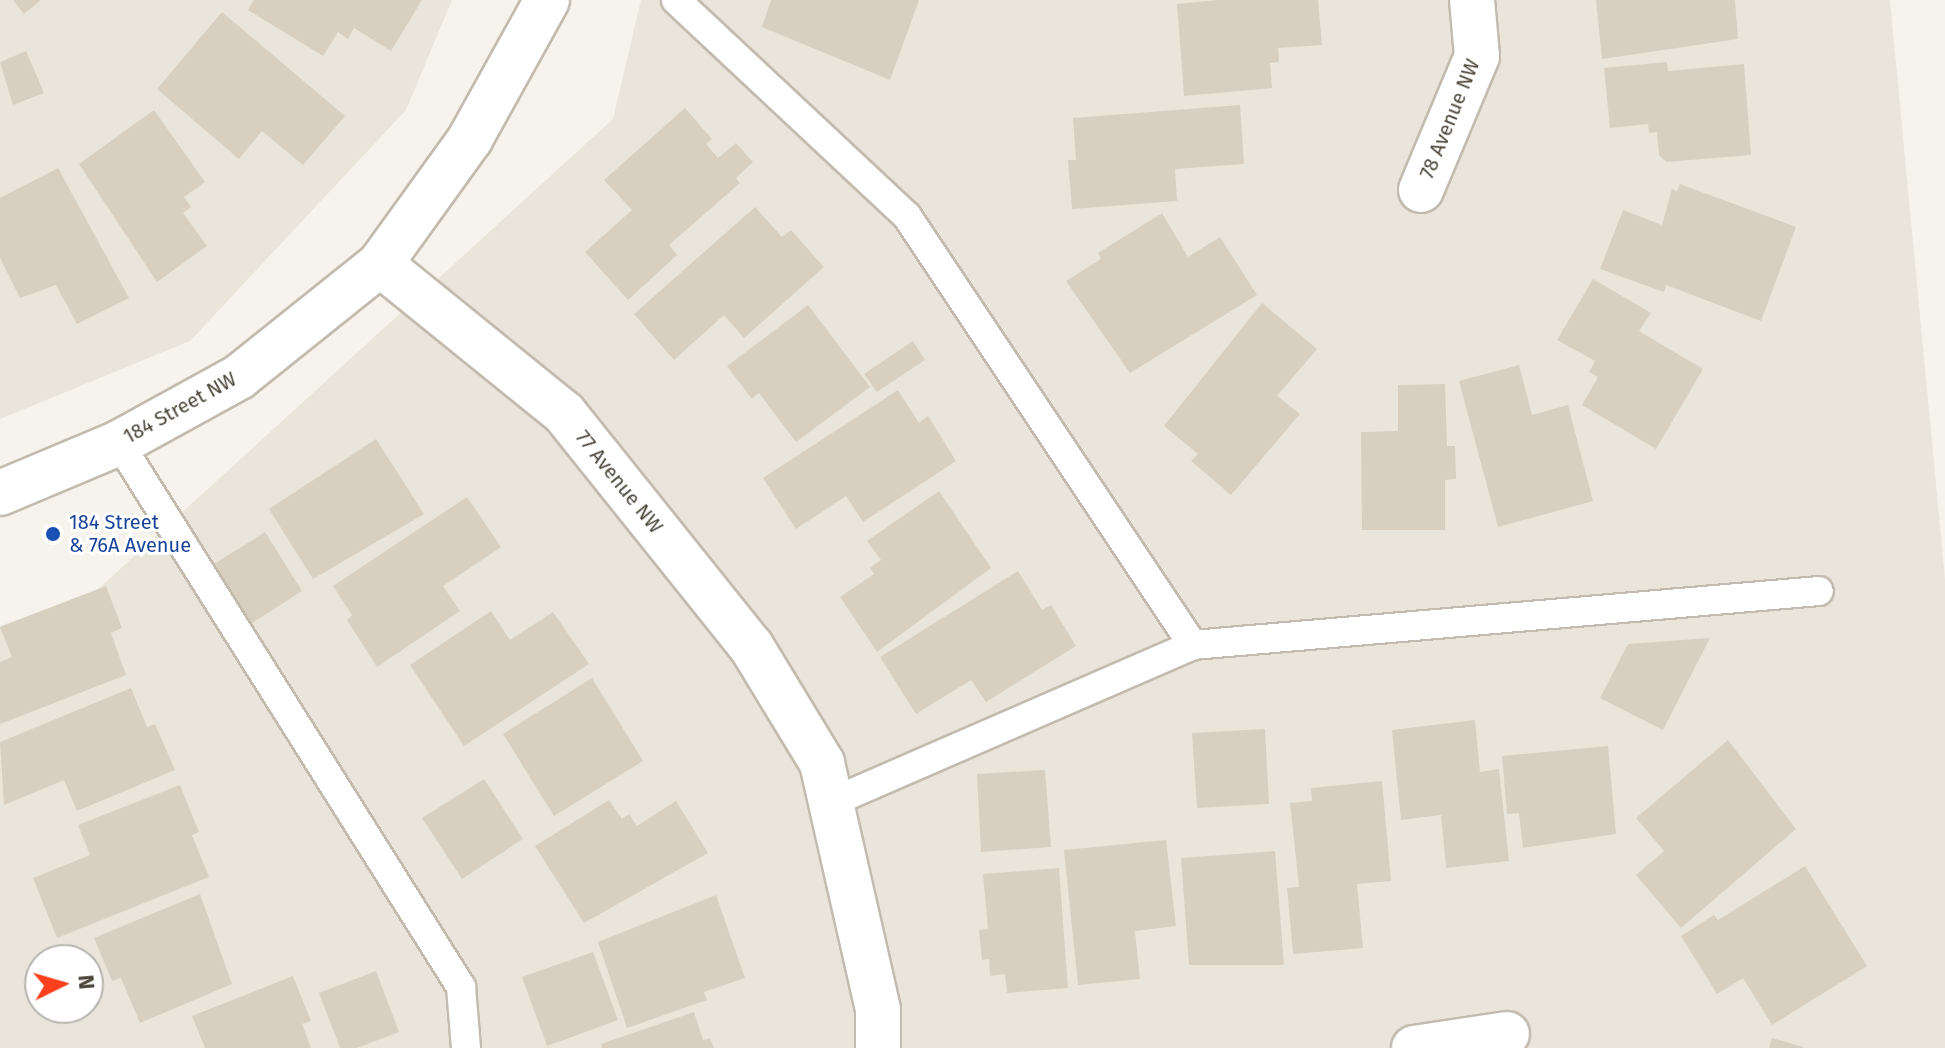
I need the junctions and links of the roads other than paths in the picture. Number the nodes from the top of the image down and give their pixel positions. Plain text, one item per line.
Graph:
1 (547, 0) edge
2 (676, 0) edge
3 (1472, 0) edge
4 (1421, 190) dead end
5 (380, 264) junction
6 (119, 443) junction
7 (0, 493) edge
8 (1819, 591) dead end
9 (1193, 645) junction
10 (832, 802) junction
11 (1507, 1034) dead end
12 (466, 1048) edge
13 (878, 1048) edge
14 (1414, 1048) edge

1 - 5 street
2 - 9 lane
3 - 4 street, 78 Avenue NW
5 - 6 street, 184 Street NW
5 - 10 street, 77 Avenue NW
6 - 7 street, 184 Street NW
6 - 12 lane
8 - 9 lane
9 - 10 lane
10 - 13 street, 77 Avenue NW
11 - 14 street

